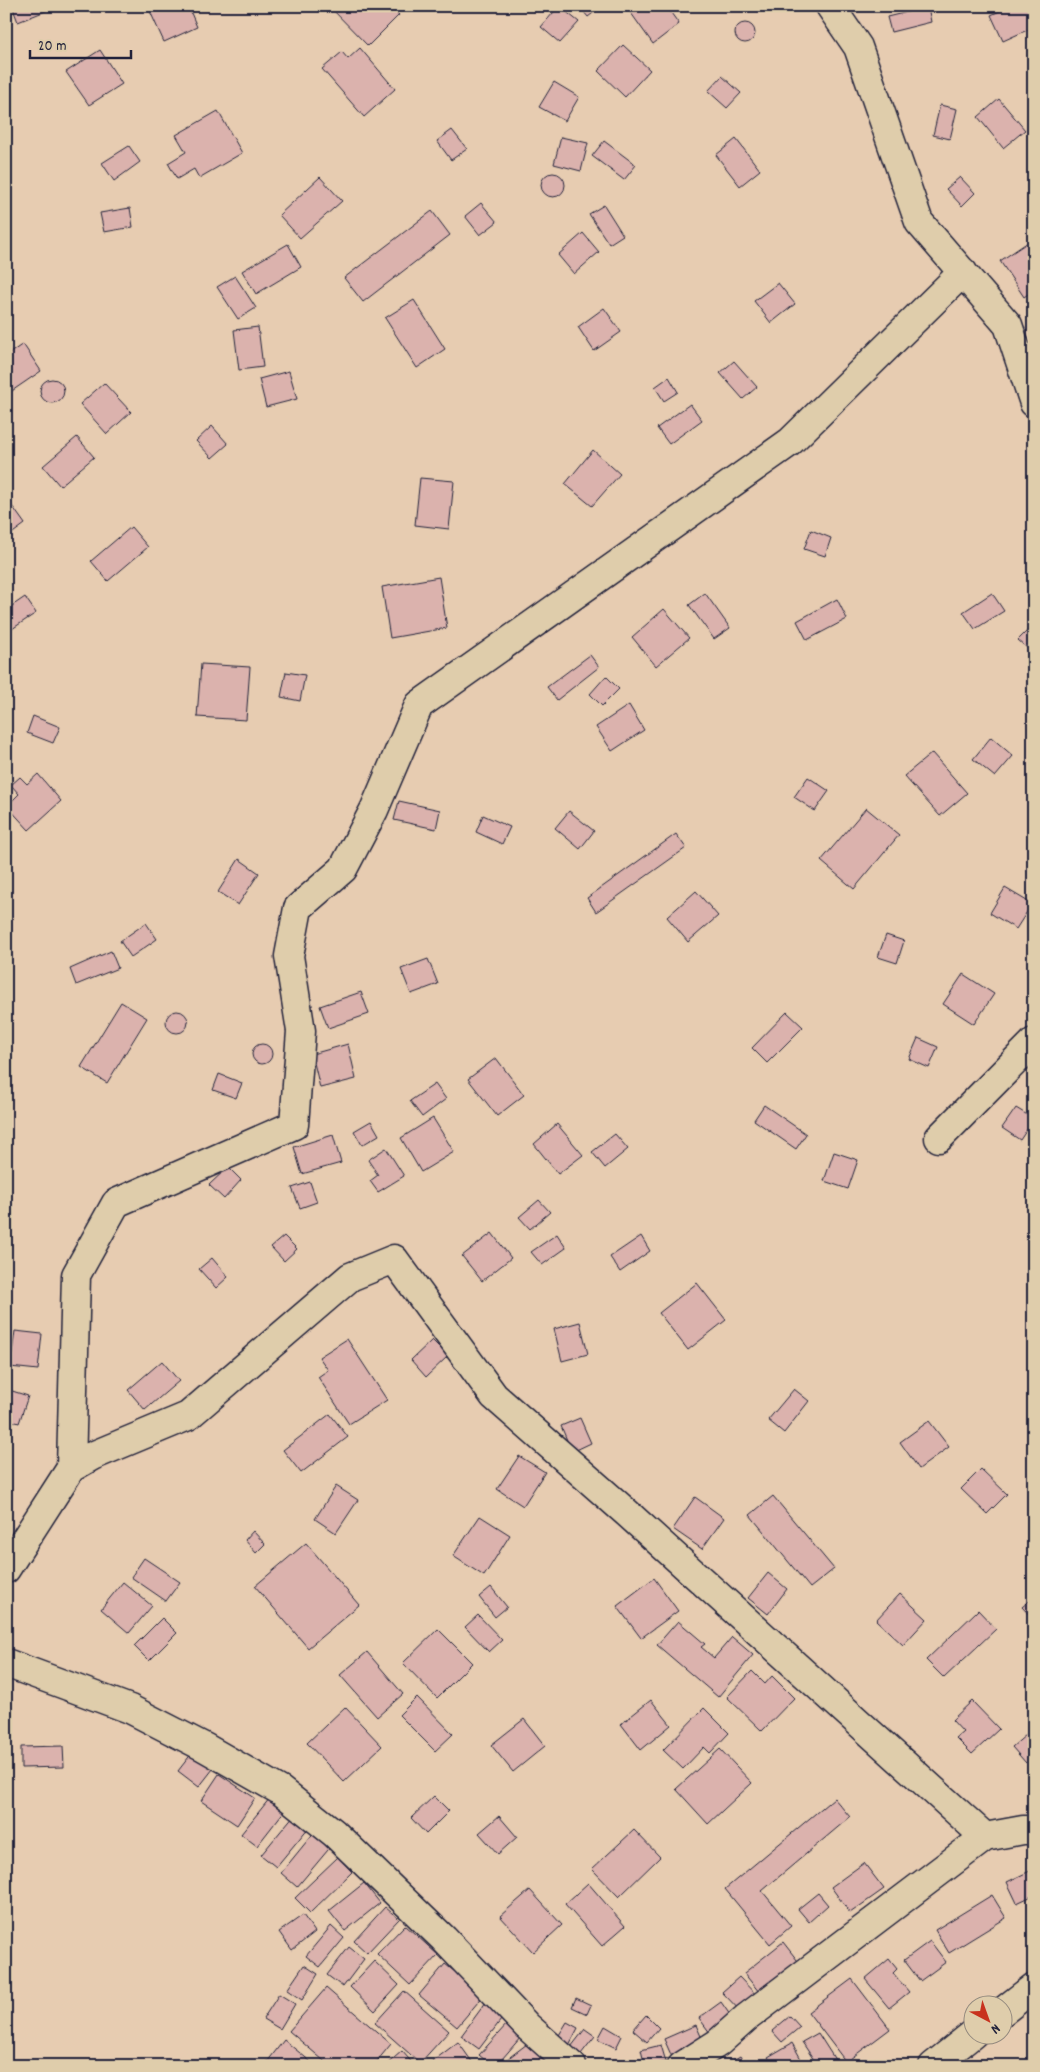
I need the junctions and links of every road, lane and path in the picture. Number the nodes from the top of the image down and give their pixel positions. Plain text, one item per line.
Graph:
1 (830, 6) edge
2 (963, 272) junction
3 (1034, 403) edge
4 (1034, 1042) edge
5 (939, 1138) dead end
6 (71, 1468) junction
7 (6, 1569) edge
8 (6, 1663) edge
9 (1034, 1830) edge
10 (985, 1837) junction
11 (1034, 1987) edge
12 (1012, 2004) edge
13 (962, 2043) edge
14 (572, 2066) edge
15 (682, 2066) edge
16 (933, 2066) edge

1 - 2 main road
2 - 3 main road
2 - 6 main road
4 - 5 main road
6 - 7 main road
6 - 10 main road
8 - 14 main road
9 - 10 main road
10 - 15 main road
11 - 12 main road
13 - 16 main road

